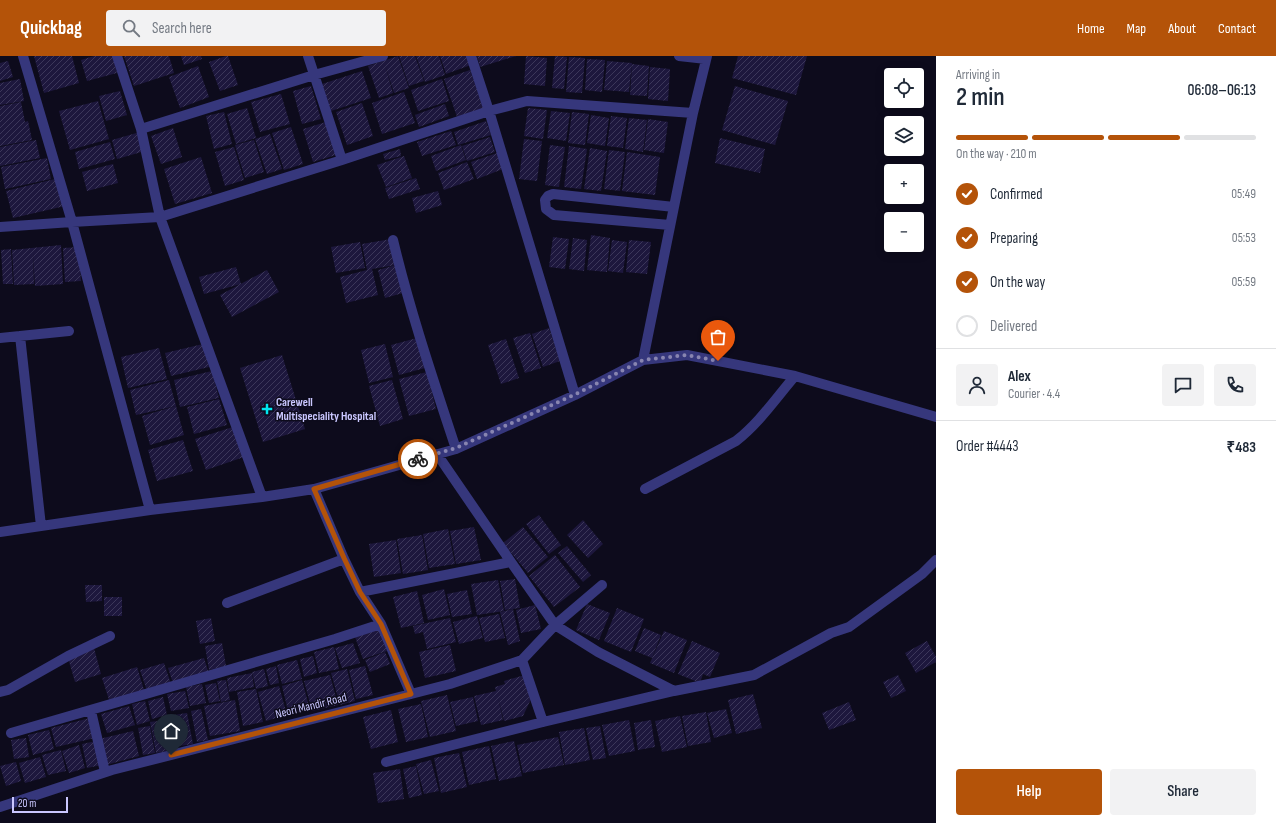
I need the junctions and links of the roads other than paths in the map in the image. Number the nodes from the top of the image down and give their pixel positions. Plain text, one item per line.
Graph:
1 (23, 56) edge
2 (117, 56) edge
3 (308, 56) edge
4 (384, 56) edge
5 (471, 56) edge
6 (679, 56) edge
7 (706, 58) edge
8 (314, 75) junction
9 (489, 111) junction
10 (693, 113) junction
11 (141, 129) junction
12 (342, 160) junction
13 (646, 205) junction
14 (674, 207) junction
15 (160, 217) junction
16 (72, 222) junction
17 (644, 223) junction
18 (670, 225) junction
19 (0, 227) edge
20 (393, 240) dead end
21 (69, 331) dead end
22 (20, 336) junction
23 (0, 338) edge
24 (643, 360) junction
25 (795, 376) junction
26 (574, 395) junction
27 (936, 417) edge
28 (456, 448) junction
29 (437, 454) junction
30 (314, 489) junction
31 (645, 489) dead end
32 (262, 498) junction
33 (150, 510) junction
34 (40, 526) junction
35 (0, 532) edge
36 (344, 558) junction
37 (936, 560) edge
38 (511, 562) junction
39 (602, 585) dead end
40 (360, 592) junction
41 (227, 603) dead end
42 (381, 624) junction
43 (555, 625) junction
44 (110, 636) dead end
45 (522, 660) junction
46 (674, 691) junction
47 (0, 692) edge
48 (411, 694) junction
49 (91, 711) junction
50 (543, 722) junction
51 (11, 733) dead end
52 (386, 762) dead end
53 (105, 772) junction
54 (0, 808) edge

1 - 16 street
2 - 11 street
3 - 8 street
4 - 8 street
5 - 9 street
6 - 7 street
7 - 10 street
8 - 11 street
8 - 12 street
9 - 10 street
9 - 12 street
9 - 26 street
10 - 14 street
11 - 15 street
12 - 15 street
13 - 14 street
13 - 17 street
13 - 17 street
14 - 18 street
15 - 16 street
15 - 32 street
16 - 19 street
16 - 33 street
17 - 18 street
18 - 24 street
20 - 28 street
21 - 22 street
22 - 23 street
22 - 34 street
24 - 25 street
24 - 26 street
25 - 27 street
25 - 31 street
26 - 28 street
28 - 29 street
29 - 30 street
29 - 38 street
30 - 32 street
30 - 36 street
32 - 33 street
33 - 34 street
34 - 35 street
36 - 40 street
36 - 41 street
37 - 46 street
38 - 40 street
38 - 43 street
39 - 43 street
40 - 42 street
42 - 48 street
42 - 49 street
43 - 45 street
43 - 46 street
44 - 47 street
45 - 48 street, Neori Mandir Road
45 - 50 street
46 - 50 street
48 - 53 street, Neori Mandir Road
49 - 51 street
49 - 53 street
50 - 52 street
53 - 54 street, Neori Mandir Road

